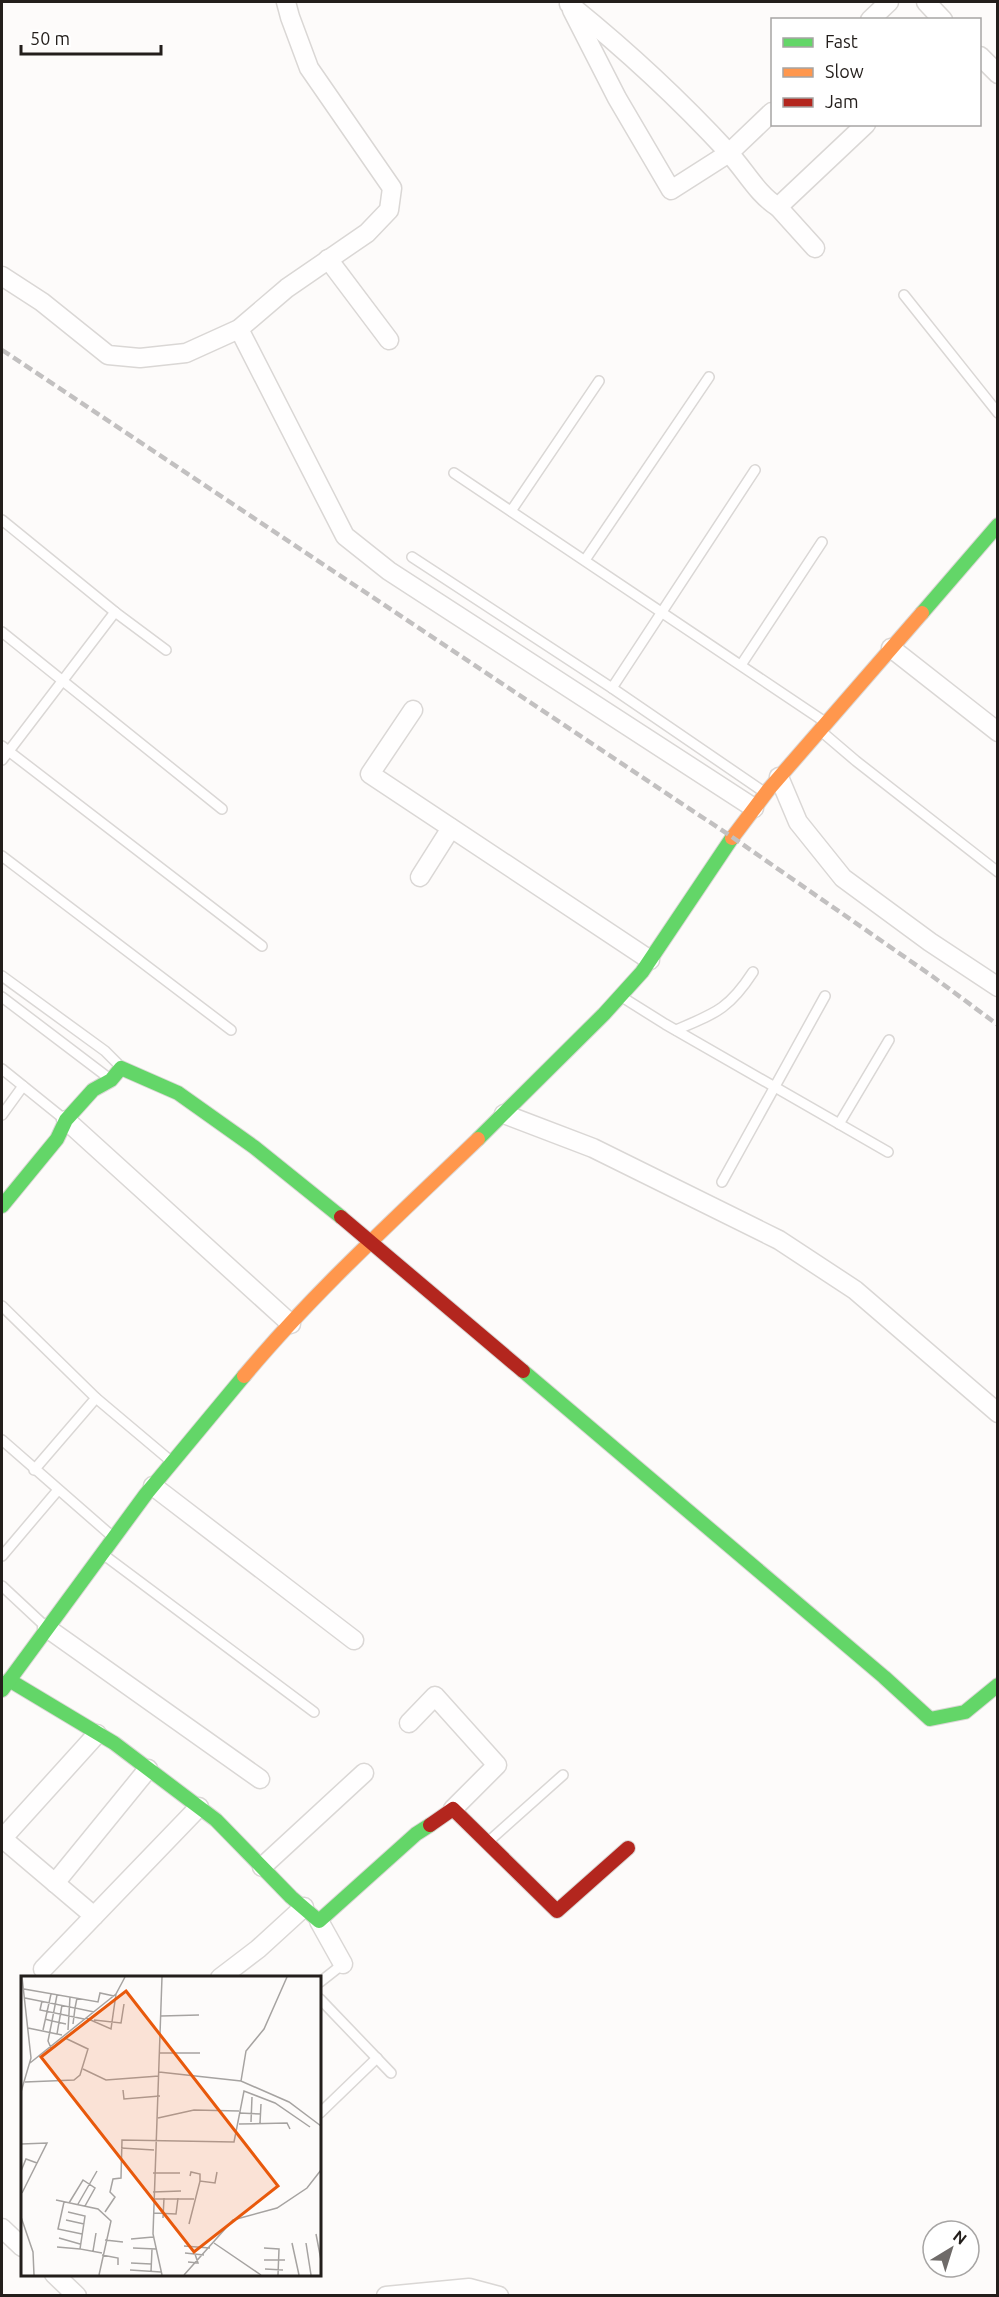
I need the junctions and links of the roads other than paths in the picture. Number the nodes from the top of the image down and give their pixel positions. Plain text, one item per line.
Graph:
1 (286, 2) edge
2 (889, 2) edge
3 (926, 2) edge
4 (569, 3) edge
5 (872, 18) edge
6 (941, 18) edge
7 (981, 57) edge
8 (998, 74) edge
9 (771, 113) edge
10 (864, 126) edge
11 (729, 153) junction
12 (778, 207) junction
13 (815, 248) dead end
14 (328, 259) junction
15 (2, 276) edge
16 (904, 295) dead end
17 (239, 329) junction
18 (388, 340) dead end
19 (709, 377) dead end
20 (598, 381) dead end
21 (998, 413) edge
22 (755, 470) dead end
23 (454, 472) dead end
24 (511, 511) junction
25 (2, 520) edge
26 (998, 525) edge
27 (822, 542) dead end
28 (412, 557) dead end
29 (585, 560) junction
30 (115, 612) junction
31 (662, 612) junction
32 (2, 632) edge
33 (891, 648) junction
34 (166, 650) dead end
35 (741, 665) junction
36 (62, 680) junction
37 (612, 688) junction
38 (413, 710) dead end
39 (824, 727) junction
40 (998, 732) edge
41 (5, 749) edge
42 (2, 760) edge
43 (779, 777) junction
44 (760, 800) junction
45 (222, 809) dead end
46 (451, 828) junction
47 (2, 856) edge
48 (998, 872) edge
49 (420, 877) dead end
50 (262, 946) dead end
51 (650, 960) junction
52 (753, 972) dead end
53 (2, 976) edge
54 (998, 987) edge
55 (620, 996) junction
56 (825, 996) dead end
57 (2, 997) edge
58 (231, 1030) dead end
59 (676, 1030) junction
60 (889, 1040) dead end
61 (121, 1068) junction
62 (2, 1070) edge
63 (111, 1080) junction
64 (23, 1086) junction
65 (774, 1087) junction
66 (504, 1114) junction
67 (2, 1115) edge
68 (66, 1120) junction
69 (839, 1124) junction
70 (888, 1152) dead end
71 (722, 1182) dead end
72 (2, 1206) edge
73 (372, 1241) junction
74 (2, 1306) edge
75 (291, 1324) junction
76 (96, 1398) junction
77 (998, 1413) edge
78 (2, 1440) edge
79 (172, 1463) junction
80 (34, 1470) junction
81 (153, 1486) junction
82 (58, 1490) junction
83 (114, 1538) junction
84 (102, 1554) junction
85 (2, 1556) edge
86 (2, 1586) edge
87 (47, 1628) junction
88 (354, 1640) dead end
89 (998, 1684) edge
90 (5, 1685) edge
91 (314, 1712) dead end
92 (409, 1723) dead end
93 (97, 1734) junction
94 (148, 1769) junction
95 (364, 1773) dead end
96 (563, 1775) dead end
97 (260, 1779) dead end
98 (199, 1807) junction
99 (453, 1809) junction
100 (2, 1838) edge
101 (487, 1843) junction
102 (628, 1848) dead end
103 (262, 1868) junction
104 (55, 1883) junction
105 (304, 1907) junction
106 (94, 1916) junction
107 (319, 1921) junction
108 (343, 1964) joint
109 (43, 1969) dead end
110 (221, 1976) edge
111 (321, 1981) edge
112 (322, 2006) edge
113 (376, 2058) junction
114 (391, 2073) dead end
115 (321, 2112) edge
116 (2, 2228) edge
117 (21, 2246) edge
118 (56, 2276) edge
119 (77, 2295) edge
120 (386, 2295) edge
121 (499, 2295) edge

1 - 14 street
2 - 5 street
3 - 6 street
4 - 11 street
4 - 11 street
7 - 8 street
9 - 11 street
10 - 12 street
11 - 12 street
12 - 13 street
14 - 17 street
14 - 18 street
15 - 17 street
16 - 21 lane
17 - 44 street
19 - 29 lane
20 - 24 lane
22 - 31 lane
23 - 24 lane
24 - 29 lane
25 - 30 lane
26 - 33 street
27 - 35 lane
28 - 37 lane
29 - 31 lane
30 - 34 lane
30 - 36 lane
31 - 35 lane
31 - 37 lane
32 - 36 lane
33 - 39 street
33 - 40 street
35 - 39 lane
36 - 41 lane
36 - 45 lane
37 - 44 lane
38 - 46 street
39 - 43 street
39 - 48 lane
41 - 42 lane
41 - 50 lane
43 - 44 street
43 - 54 street
44 - 51 street
46 - 49 street
46 - 51 street
47 - 58 lane
51 - 55 street
52 - 59 lane
53 - 61 lane
55 - 59 lane
55 - 66 street
56 - 65 lane
57 - 63 lane
59 - 65 lane
60 - 69 lane
61 - 63 street
61 - 73 street
62 - 64 lane
63 - 68 street
64 - 67 lane
64 - 68 lane
65 - 69 lane
65 - 71 lane
66 - 73 street
66 - 77 street
68 - 72 street
68 - 75 street
69 - 70 lane
73 - 75 street
73 - 89 street
74 - 76 lane
75 - 79 street
76 - 79 lane
76 - 80 lane
78 - 80 lane
79 - 81 street
80 - 82 lane
81 - 83 street
81 - 88 street
82 - 83 lane
82 - 85 lane
83 - 84 street
84 - 87 street
84 - 91 lane
86 - 87 lane
87 - 90 street
87 - 97 street
90 - 93 street
92 - 99 street
93 - 94 street
93 - 100 street
94 - 98 street
94 - 104 street
95 - 103 street
96 - 101 lane
98 - 103 street
98 - 106 street
99 - 101 street
99 - 107 street
100 - 104 street
101 - 102 street
103 - 105 street
104 - 106 street
105 - 107 street
105 - 110 street
106 - 109 street
107 - 108 street
108 - 111 lane
112 - 113 lane
113 - 114 lane
113 - 115 lane
116 - 117 street
118 - 119 street
120 - 121 street

